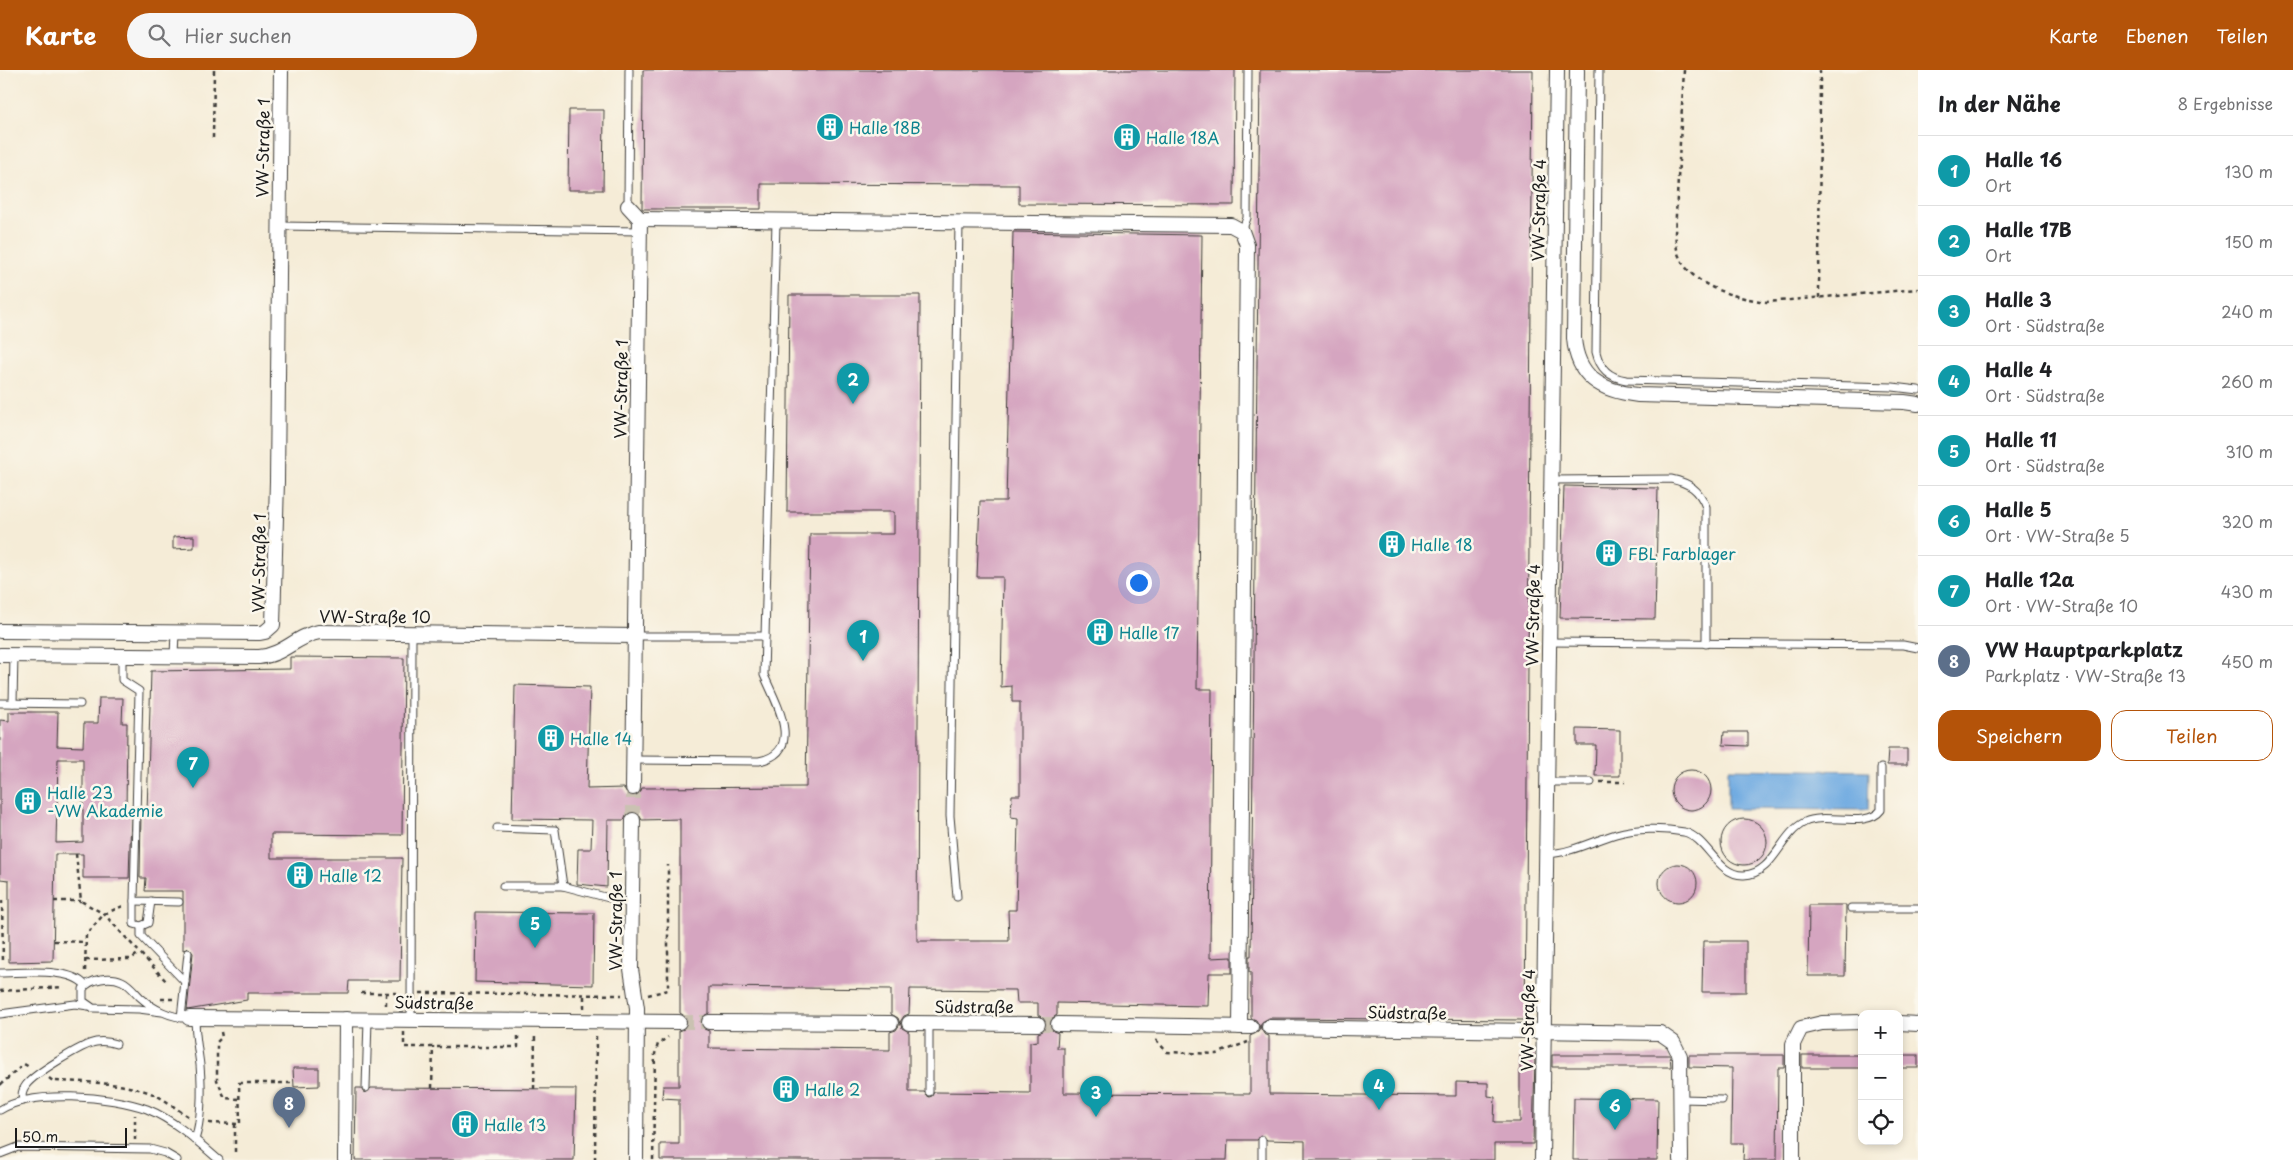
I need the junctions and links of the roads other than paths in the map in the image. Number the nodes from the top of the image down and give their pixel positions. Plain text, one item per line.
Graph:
1 (280, 70) edge
2 (629, 70) edge
3 (1248, 70) edge
4 (1557, 70) edge
5 (1577, 70) edge
6 (1599, 70) edge
7 (628, 206) joint
8 (776, 221) junction
9 (959, 222) junction
10 (640, 225) junction
11 (279, 226) junction
12 (1242, 232) junction
13 (1918, 390) edge
14 (1918, 404) edge
15 (1552, 480) junction
16 (0, 630) edge
17 (175, 632) junction
18 (412, 633) junction
19 (635, 636) junction
20 (765, 636) junction
21 (1550, 642) junction
22 (1706, 644) junction
23 (1918, 648) edge
24 (7, 655) edge
25 (122, 656) junction
26 (174, 656) junction
27 (0, 703) edge
28 (13, 703) junction
29 (80, 704) dead end
30 (634, 760) junction
31 (1881, 768) dead end
32 (1548, 782) junction
33 (1591, 782) road end
34 (633, 788) tunnel mouth
35 (633, 820) tunnel mouth
36 (497, 828) dead end
37 (1547, 854) junction
38 (503, 886) dead end
39 (563, 886) junction
40 (957, 896) dead end
41 (134, 901) junction
42 (150, 901) junction
43 (179, 902) dead end
44 (632, 904) junction
45 (1851, 908) dead end
46 (1918, 908) edge
47 (141, 926) junction
48 (188, 953) dead end
49 (2, 973) edge
50 (185, 982) junction
51 (85, 985) junction
52 (88, 1006) junction
53 (162, 1012) junction
54 (0, 1014) edge
55 (188, 1018) junction
56 (346, 1019) junction
57 (368, 1019) junction
58 (412, 1019) junction
59 (637, 1022) junction
60 (679, 1022) tunnel mouth
61 (709, 1022) tunnel mouth
62 (1858, 1022) edge
63 (891, 1023) dead end
64 (909, 1023) dead end
65 (1903, 1023) edge
66 (930, 1024) junction
67 (1038, 1024) tunnel mouth
68 (1058, 1024) tunnel mouth
69 (1918, 1024) edge
70 (1269, 1027) dead end
71 (1544, 1031) junction
72 (116, 1044) dead end
73 (366, 1088) dead end
74 (929, 1092) dead end
75 (1681, 1099) junction
76 (23, 1100) junction
77 (1722, 1100) dead end
78 (0, 1110) edge
79 (195, 1140) junction
80 (1262, 1140) dead end
81 (0, 1154) edge
82 (177, 1160) edge
83 (219, 1160) edge
84 (345, 1160) edge
85 (636, 1160) edge
86 (1262, 1160) edge
87 (1542, 1160) edge
88 (1680, 1160) edge
89 (1793, 1160) edge

1 - 11 street, VW-Straße 1
2 - 7 lane
3 - 12 lane
4 - 15 street, VW-Straße 4
5 - 14 street
6 - 13 lane
7 - 10 street
8 - 9 street
8 - 10 street
8 - 20 lane
9 - 12 street
9 - 40 lane
10 - 11 lane
10 - 19 street, VW-Straße 1
11 - 17 street, VW-Straße 1
12 - 68 street
15 - 21 street, VW-Straße 4
15 - 22 lane
16 - 17 street, VW-Straße 1
17 - 26 lane
18 - 19 street, VW-Straße 10
18 - 26 street, VW-Straße 10
18 - 58 lane
19 - 20 lane
19 - 30 street, VW-Straße 1
20 - 30 lane
21 - 22 lane
21 - 32 street, VW-Straße 4
22 - 23 lane
24 - 25 street, VW-Straße 10
24 - 28 lane
25 - 26 street, VW-Straße 10
25 - 41 lane
27 - 28 lane
28 - 29 lane
30 - 34 street, VW-Straße 1
31 - 37 lane
32 - 33 lane
32 - 37 street, VW-Straße 4
35 - 44 street, VW-Straße 1
36 - 39 lane
37 - 71 street, VW-Straße 4
38 - 39 lane
39 - 44 lane
41 - 42 lane
41 - 47 lane
42 - 43 lane
42 - 47 lane
44 - 59 street, VW-Straße 1
45 - 46 lane
47 - 50 lane
48 - 50 lane
49 - 51 lane
50 - 55 lane
51 - 52 lane
51 - 53 lane
52 - 53 lane
52 - 54 lane
53 - 55 lane
55 - 56 street, Südstraße
55 - 79 lane
56 - 57 street, Südstraße
56 - 84 street
57 - 58 street, Südstraße
57 - 73 lane
58 - 59 street, Südstraße
59 - 60 street, Südstraße
59 - 85 street, VW-Straße 1
61 - 63 street
62 - 89 street
64 - 66 street, Südstraße
65 - 69 street
66 - 67 street, Südstraße
66 - 74 lane
70 - 71 street, Südstraße
71 - 75 street, Südstraße
71 - 87 street, VW-Straße 4
72 - 76 lane
75 - 77 lane
75 - 88 street, Südstraße
76 - 78 lane
76 - 79 lane
79 - 83 lane
80 - 86 lane
81 - 82 lane

